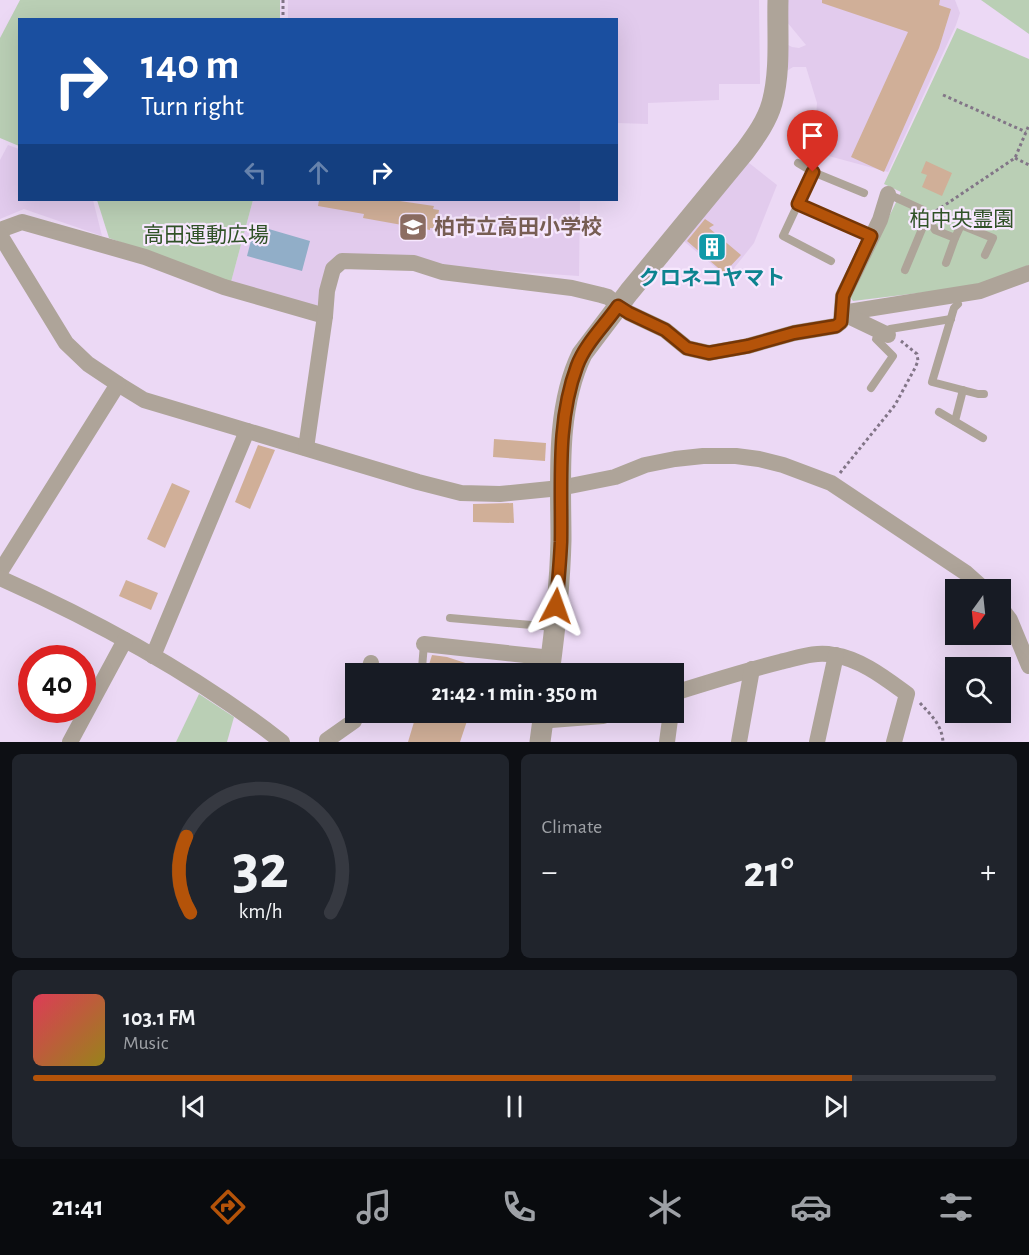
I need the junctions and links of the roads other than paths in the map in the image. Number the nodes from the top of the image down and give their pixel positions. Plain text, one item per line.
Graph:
1 (778, 0) edge
2 (798, 163) dead end
3 (813, 172) junction
4 (864, 193) dead end
5 (888, 194) joint
6 (798, 204) junction
7 (927, 217) junction
8 (0, 230) edge
9 (0, 236) edge
10 (871, 236) junction
11 (955, 238) junction
12 (985, 255) dead end
13 (831, 261) dead end
14 (946, 263) dead end
15 (905, 270) dead end
16 (1029, 273) edge
17 (958, 304) dead end
18 (618, 306) junction
19 (842, 313) junction
20 (325, 316) junction
21 (951, 319) junction
22 (884, 333) junction
23 (118, 384) junction
24 (871, 388) dead end
25 (963, 390) junction
26 (984, 394) dead end
27 (939, 412) dead end
28 (955, 421) junction
29 (247, 431) junction
30 (984, 438) dead end
31 (306, 448) junction
32 (560, 488) junction
33 (0, 572) edge
34 (0, 578) edge
35 (973, 579) edge
36 (450, 618) dead end
37 (1011, 622) edge
38 (555, 627) junction
39 (125, 640) junction
40 (424, 644) joint
41 (836, 655) junction
42 (153, 656) junction
43 (422, 663) edge
44 (533, 663) edge
45 (550, 663) edge
46 (1029, 666) edge
47 (752, 669) junction
48 (684, 690) edge
49 (351, 723) edge
50 (543, 723) edge
51 (670, 723) edge
52 (70, 742) edge
53 (282, 742) edge
54 (327, 742) edge
55 (540, 742) edge
56 (668, 742) edge
57 (739, 742) edge
58 (817, 742) edge
59 (894, 742) edge

1 - 18 street
2 - 3 lane
3 - 4 lane
3 - 6 lane
5 - 7 lane
5 - 10 street
6 - 10 lane
6 - 13 lane
7 - 11 lane
7 - 15 lane
8 - 20 street
9 - 23 street
10 - 19 street
11 - 12 lane
11 - 14 lane
16 - 19 street
17 - 21 lane
18 - 19 street
18 - 20 street
18 - 32 street
19 - 22 street
20 - 31 street
21 - 22 lane
21 - 25 lane
22 - 24 lane
23 - 29 street
23 - 33 street
25 - 26 lane
25 - 28 lane
27 - 28 lane
28 - 30 lane
29 - 31 street
29 - 42 street
31 - 32 street
32 - 35 street
32 - 38 street
34 - 39 street
36 - 38 lane
37 - 46 street
38 - 45 street
39 - 42 street
39 - 52 street
40 - 43 lane
40 - 44 street
41 - 47 street
41 - 58 street
41 - 59 street
42 - 53 street
47 - 48 street
47 - 57 street
49 - 54 street
50 - 55 street
51 - 56 street

